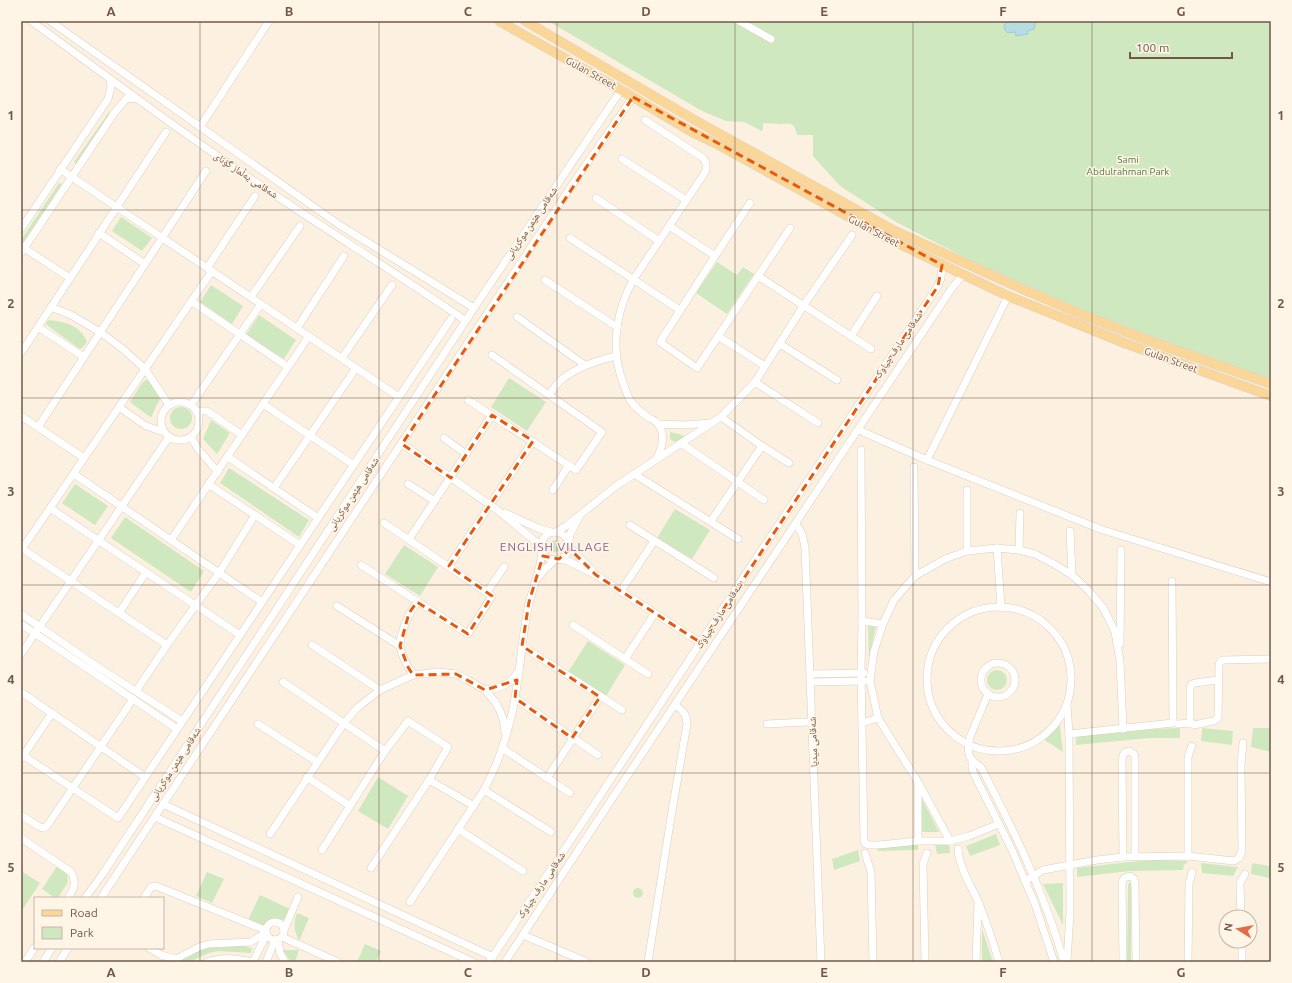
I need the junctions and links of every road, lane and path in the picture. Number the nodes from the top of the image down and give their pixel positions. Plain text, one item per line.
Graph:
1 (31, 21) edge
2 (50, 21) edge
3 (269, 21) edge
4 (499, 21) edge
5 (524, 21) edge
6 (739, 21) edge
7 (771, 39) dead end
8 (110, 80) junction
9 (621, 90) junction
10 (633, 97) junction
11 (140, 100) junction
12 (645, 120) dead end
13 (200, 127) junction
14 (166, 132) dead end
15 (236, 152) junction
16 (622, 159) dead end
17 (228, 164) junction
18 (60, 169) junction
19 (206, 171) dead end
20 (71, 176) junction
21 (555, 187) junction
22 (566, 194) junction
23 (255, 196) dead end
24 (596, 198) dead end
25 (686, 200) junction
26 (750, 203) dead end
27 (117, 207) junction
28 (300, 226) dead end
29 (669, 226) junction
30 (790, 228) dead end
31 (21, 229) edge
32 (99, 233) junction
33 (852, 235) dead end
34 (162, 238) junction
35 (570, 238) dead end
36 (659, 241) junction
37 (23, 250) edge
38 (344, 256) dead end
39 (714, 256) junction
40 (145, 264) junction
41 (942, 265) junction
42 (210, 269) junction
43 (963, 275) junction
44 (758, 276) junction
45 (70, 278) junction
46 (545, 280) dead end
47 (633, 280) junction
48 (392, 285) dead end
49 (878, 296) dead end
50 (1008, 296) junction
51 (251, 297) junction
52 (191, 301) junction
53 (261, 304) junction
54 (804, 305) junction
55 (51, 307) junction
56 (474, 308) junction
57 (680, 310) junction
58 (517, 317) dead end
59 (451, 319) dead end
60 (466, 321) junction
61 (38, 327) junction
62 (617, 327) junction
63 (297, 328) junction
64 (100, 332) junction
65 (240, 335) junction
66 (309, 336) junction
67 (718, 336) junction
68 (850, 336) junction
69 (780, 344) junction
70 (22, 348) edge
71 (870, 349) dead end
72 (892, 353) junction
73 (492, 355) dead end
74 (616, 356) junction
75 (84, 357) junction
76 (342, 358) junction
77 (904, 361) junction
78 (585, 365) junction
79 (288, 366) junction
80 (765, 366) junction
81 (356, 368) junction
82 (145, 369) junction
83 (837, 380) dead end
84 (755, 382) junction
85 (1271, 384) edge
86 (549, 395) junction
87 (399, 396) junction
88 (1269, 397) edge
89 (468, 400) dead end
90 (263, 404) junction
91 (169, 405) junction
92 (119, 407) junction
93 (193, 408) junction
94 (492, 415) junction
95 (21, 416) edge
96 (721, 417) junction
97 (712, 423) junction
98 (818, 423) dead end
99 (658, 424) junction
100 (38, 427) junction
101 (859, 429) junction
102 (167, 435) junction
103 (242, 435) junction
104 (310, 436) junction
105 (191, 437) junction
106 (444, 438) dead end
107 (532, 441) junction
108 (402, 444) junction
109 (681, 444) junction
110 (762, 446) junction
111 (861, 450) dead end
112 (466, 454) junction
113 (228, 457) junction
114 (84, 458) junction
115 (656, 459) junction
116 (927, 460) junction
117 (789, 463) dead end
118 (354, 465) junction
119 (569, 465) junction
120 (914, 467) dead end
121 (218, 472) junction
122 (74, 474) junction
123 (634, 474) junction
124 (451, 478) junction
125 (737, 482) junction
126 (208, 484) junction
127 (408, 484) dead end
128 (274, 488) junction
129 (553, 490) dead end
130 (967, 490) dead end
131 (764, 500) dead end
132 (435, 501) junction
133 (122, 507) junction
134 (493, 507) junction
135 (50, 508) junction
136 (581, 513) junction
137 (1020, 513) dead end
138 (255, 515) junction
139 (318, 518) junction
140 (711, 521) junction
141 (384, 523) dead end
142 (796, 524) junction
143 (630, 525) dead end
144 (1070, 531) dead end
145 (554, 532) junction
146 (738, 539) dead end
147 (99, 540) junction
148 (171, 540) junction
149 (409, 540) junction
150 (654, 541) junction
151 (569, 544) junction
152 (300, 545) junction
153 (541, 547) junction
154 (22, 548) edge
155 (997, 548) junction
156 (1019, 550) junction
157 (1121, 550) dead end
158 (967, 552) junction
159 (557, 559) junction
160 (361, 565) dead end
161 (449, 566) junction
162 (504, 567) dead end
163 (146, 572) junction
164 (219, 573) junction
165 (1072, 574) junction
166 (596, 575) junction
167 (915, 576) junction
168 (714, 578) dead end
169 (70, 581) junction
170 (1172, 581) dead end
171 (1271, 582) edge
172 (534, 586) junction
173 (735, 590) junction
174 (621, 591) junction
175 (487, 592) junction
176 (286, 594) junction
177 (747, 598) junction
178 (297, 601) junction
179 (262, 602) junction
180 (417, 602) junction
181 (196, 605) junction
182 (337, 606) dead end
183 (1001, 607) junction
184 (120, 613) junction
185 (655, 613) junction
186 (21, 614) edge
187 (862, 621) junction
188 (21, 624) edge
189 (883, 624) junction
190 (573, 625) dead end
191 (39, 626) junction
192 (35, 633) junction
193 (240, 635) junction
194 (701, 643) junction
195 (167, 645) junction
196 (312, 645) dead end
197 (400, 646) junction
198 (522, 646) junction
199 (21, 654) edge
200 (626, 659) junction
201 (1271, 659) edge
202 (1120, 662) junction
203 (518, 671) junction
204 (861, 673) junction
205 (870, 673) junction
206 (648, 674) dead end
207 (811, 674) junction
208 (413, 675) junction
209 (1218, 680) junction
210 (861, 681) junction
211 (870, 681) junction
212 (284, 682) dead end
213 (811, 682) junction
214 (380, 690) junction
215 (485, 690) junction
216 (136, 691) junction
217 (21, 692) edge
218 (988, 694) junction
219 (600, 697) junction
220 (515, 698) junction
221 (134, 699) junction
222 (1067, 704) junction
223 (675, 705) junction
224 (622, 710) dead end
225 (52, 713) junction
226 (878, 718) junction
227 (182, 721) junction
228 (812, 721) junction
229 (344, 723) junction
230 (862, 723) junction
231 (1191, 723) junction
232 (258, 724) dead end
233 (767, 724) dead end
234 (1178, 724) dead end
235 (1123, 729) junction
236 (177, 730) junction
237 (1069, 734) junction
238 (506, 736) junction
239 (572, 738) junction
240 (1243, 743) dead end
241 (968, 745) junction
242 (1192, 746) dead end
243 (101, 747) junction
244 (502, 748) junction
245 (385, 751) junction
246 (598, 755) dead end
247 (22, 756) edge
248 (972, 760) junction
249 (317, 762) junction
250 (145, 777) junction
251 (307, 777) junction
252 (547, 778) junction
253 (429, 780) junction
254 (918, 782) junction
255 (73, 788) junction
256 (484, 790) junction
257 (570, 793) dead end
258 (163, 804) junction
259 (350, 806) junction
260 (474, 806) junction
261 (590, 812) junction
262 (21, 815) edge
263 (155, 817) junction
264 (600, 817) junction
265 (999, 824) junction
266 (458, 829) junction
267 (551, 832) dead end
268 (270, 834) dead end
269 (21, 838) edge
270 (918, 841) junction
271 (950, 841) junction
272 (958, 849) dead end
273 (322, 850) dead end
274 (865, 853) dead end
275 (927, 853) dead end
276 (1135, 856) junction
277 (1188, 856) junction
278 (1123, 857) junction
279 (1069, 865) junction
280 (371, 868) dead end
281 (523, 871) dead end
282 (1192, 872) dead end
283 (1245, 874) dead end
284 (1033, 875) junction
285 (1025, 881) junction
286 (94, 886) junction
287 (102, 896) edge
288 (69, 897) edge
289 (86, 897) edge
290 (145, 897) edge
291 (298, 898) dead end
292 (978, 901) junction
293 (410, 902) dead end
294 (1241, 909) edge
295 (266, 933) junction
296 (523, 935) junction
297 (280, 937) junction
298 (34, 948) edge
299 (51, 949) edge
300 (67, 949) edge
301 (151, 949) edge
302 (1242, 949) edge
303 (480, 951) junction
304 (491, 959) edge
305 (25, 962) edge
306 (43, 962) edge
307 (59, 962) edge
308 (207, 962) edge
309 (253, 962) edge
310 (266, 962) edge
311 (285, 962) edge
312 (338, 962) edge
313 (472, 962) edge
314 (505, 962) edge
315 (587, 962) edge
316 (648, 962) edge
317 (821, 962) edge
318 (873, 962) edge
319 (925, 962) edge
320 (976, 962) edge
321 (998, 962) edge
322 (1054, 962) edge
323 (1065, 962) edge
324 (1122, 962) edge
325 (1136, 962) edge
326 (1188, 962) edge
327 (1242, 962) edge

1 - 8 street, شەقامی یەڵماز گۆنای
2 - 13 street, شەقامی یەڵماز گۆنای
3 - 13 street
4 - 9 main road, Gulan Street
5 - 85 main road, Gulan Street
6 - 7 street
8 - 11 street, شەقامی یەڵماز گۆنای
8 - 18 street
9 - 10 main road, Gulan Street
9 - 21 street, شەقامی هێمن موکریانی
10 - 22 street, شەقامی هێمن موکریانی
10 - 41 main road, Gulan Street
11 - 17 street, شەقامی یەڵماز گۆنای
11 - 20 street
12 - 25 street
13 - 15 street, شەقامی یەڵماز گۆنای
14 - 27 street
15 - 17 street
15 - 56 street, شەقامی یەڵماز گۆنای
16 - 25 street
17 - 60 street, شەقامی یەڵماز گۆنای
18 - 20 street
18 - 31 street
19 - 34 street
20 - 27 street
20 - 37 street
21 - 22 street
21 - 56 street, شەقامی هێمن موکریانی
22 - 108 street, شەقامی هێمن موکریانی
23 - 42 street
24 - 36 street
25 - 29 street
26 - 39 street
27 - 32 street
27 - 34 street
28 - 51 street
29 - 36 street
29 - 39 street
30 - 44 street
32 - 40 street
32 - 45 street
33 - 54 street
34 - 40 street
34 - 42 street
35 - 47 street
36 - 47 street
37 - 45 street
38 - 63 street
39 - 57 street
40 - 64 street
41 - 43 main road, Gulan Street
41 - 72 street, شەقامی مارف چیاوک
42 - 51 street
42 - 52 street
43 - 50 main road, Gulan Street
43 - 77 street, شەقامی مارف چیاوک
44 - 54 street
44 - 67 street
45 - 55 street
46 - 62 street
47 - 57 street
47 - 62 street
48 - 76 street
49 - 68 street
50 - 88 main road, Gulan Street
50 - 116 street
51 - 53 street
52 - 65 street
52 - 82 street
53 - 63 street
53 - 65 street
54 - 68 street
54 - 69 street
55 - 61 street
55 - 64 street
56 - 60 street, شەقامی هێمن موکریانی
57 - 67 street
58 - 78 street
59 - 87 street
60 - 176 street, شەقامی هێمن موکریانی
61 - 70 street
61 - 75 street
62 - 74 street
63 - 66 street
64 - 75 street
64 - 82 street
65 - 79 street
65 - 93 street
66 - 76 street
66 - 79 street
67 - 80 street
68 - 71 street
69 - 80 street
69 - 83 street
72 - 77 street
72 - 173 street, شەقامی مارف چیاوک
73 - 86 street
74 - 78 street
74 - 99 street
75 - 100 street
76 - 81 street
77 - 101 street, شەقامی مارف چیاوک
78 - 86 street
79 - 90 street
80 - 84 street
81 - 87 street
81 - 104 street
82 - 91 street
82 - 92 street
84 - 96 street
84 - 98 street
86 - 119 street
87 - 118 street
89 - 94 street
90 - 103 street
90 - 104 street
91 - 93 street
91 - 102 street
92 - 102 street
92 - 114 street
93 - 103 street
93 - 105 street
94 - 107 street
94 - 112 street
95 - 100 street
96 - 97 street
96 - 110 street
97 - 99 street
97 - 109 street
99 - 115 street
100 - 114 street
101 - 116 street
101 - 142 street, شەقامی مارف چیاوک
102 - 105 street
102 - 133 street
103 - 113 street
104 - 118 street
104 - 128 street
105 - 121 street
106 - 112 street
107 - 119 street
107 - 134 street
108 - 124 street
108 - 178 street, شەقامی هێمن موکریانی
109 - 115 street
109 - 125 street
110 - 117 street
110 - 125 street
111 - 187 street
112 - 124 street
113 - 121 street
113 - 128 street
114 - 122 street
115 - 123 street
116 - 171 street
118 - 139 street
119 - 129 street
120 - 167 street
121 - 126 street
122 - 133 street
122 - 135 street
123 - 136 street
123 - 140 street
124 - 132 street
124 - 134 street
125 - 131 street
125 - 140 street
126 - 138 street
126 - 148 street
127 - 132 street
128 - 139 street
130 - 158 street
132 - 149 street
133 - 147 street
133 - 148 street
134 - 145 street
134 - 153 street
134 - 161 street
135 - 147 street
135 - 154 street
136 - 145 street
136 - 151 street
137 - 156 street
138 - 152 street
138 - 164 street
139 - 152 street
140 - 146 street
141 - 149 street
142 - 177 street, شەقامی مارف چیاوک
142 - 207 street, شەقامی میدیا
143 - 150 street
144 - 165 street
145 - 151 street
145 - 153 street
147 - 163 street
147 - 169 street
148 - 164 street
149 - 161 street
150 - 168 street
150 - 174 street
151 - 159 street
151 - 166 street
152 - 179 street
153 - 159 street
153 - 172 street
154 - 169 street
155 - 156 street
155 - 158 street
155 - 183 street
156 - 165 street
157 - 202 street
158 - 167 street
159 - 166 street
159 - 172 street
160 - 180 street
161 - 175 street
162 - 175 street
163 - 181 street
163 - 184 street
164 - 179 street
164 - 181 street
165 - 202 street
166 - 174 street
167 - 189 street
169 - 184 street
169 - 191 street
170 - 235 street
172 - 198 street
173 - 177 street
173 - 194 street, شەقامی مارف چیاوک
174 - 185 street
175 - 180 street
176 - 178 street
176 - 286 street, شەقامی هێمن موکریانی
177 - 223 street, شەقامی مارف چیاوک
178 - 258 street, شەقامی هێمن موکریانی
179 - 193 street
180 - 197 street
181 - 193 street
181 - 195 street
182 - 197 street
183 - 222 street
183 - 241 street
184 - 195 street
185 - 194 street
185 - 200 street
186 - 191 street
187 - 189 street
187 - 204 street
188 - 192 street
189 - 205 street
190 - 200 street
191 - 192 street
191 - 216 street
192 - 199 street
192 - 221 street
193 - 227 street
194 - 261 street, شەقامی مارف چیاوک
195 - 216 street
196 - 214 street
197 - 208 street
198 - 203 street
198 - 219 street
200 - 206 street
201 - 209 street
202 - 235 street
203 - 215 street
203 - 220 street
204 - 205 street
204 - 207 street
204 - 210 street
205 - 211 street
207 - 213 street, شەقامی میدیا
208 - 214 street
208 - 215 street
209 - 231 street
209 - 231 street
210 - 211 street
210 - 213 street
210 - 230 street
211 - 226 street
212 - 229 street
213 - 228 street, شەقامی میدیا
214 - 229 street
215 - 238 street
216 - 227 street
217 - 225 street
218 - 218 street
218 - 241 street
219 - 224 street
219 - 239 street
220 - 238 street
220 - 239 street
221 - 236 street
221 - 243 street
222 - 237 street
222 - 241 street
223 - 264 street, شەقامی مارف چیاوک
223 - 316 street
225 - 243 street
225 - 247 street
226 - 230 street
226 - 254 street
227 - 236 street
228 - 233 street
228 - 317 street, شەقامی میدیا
229 - 245 street
229 - 249 street
230 - 270 street
231 - 234 street
232 - 249 street
235 - 237 street
236 - 250 street
237 - 279 street
238 - 244 street
239 - 246 street
239 - 252 street
240 - 277 street
241 - 248 street
242 - 277 street
243 - 250 street
243 - 255 street
244 - 252 street
244 - 256 street
245 - 253 street
245 - 259 street
247 - 255 street
248 - 265 street
248 - 284 street
249 - 251 street
250 - 255 street
251 - 259 street
251 - 268 street
252 - 257 street
253 - 260 street
253 - 280 street
254 - 270 street
254 - 271 street
255 - 262 street
256 - 260 street
256 - 267 street
258 - 263 street, شەقامی هێمن موکریانی
258 - 303 street
259 - 273 street
260 - 266 street
261 - 264 street
261 - 304 street, شەقامی مارف چیاوک
263 - 287 street, شەقامی هێمن موکریانی
263 - 313 street
264 - 296 street, شەقامی مارف چیاوک
265 - 271 street
265 - 285 street
266 - 281 street
266 - 293 street
269 - 288 street
270 - 271 street
272 - 292 street
274 - 318 street
275 - 319 street
276 - 277 street
276 - 278 street
276 - 278 street
278 - 279 street
279 - 284 street
279 - 323 street
282 - 326 street
283 - 294 street
284 - 285 street
284 - 323 street
285 - 322 street
286 - 287 street
286 - 289 street, شەقامی هێمن موکریانی
290 - 295 street
291 - 297 street
292 - 320 street
292 - 321 street
295 - 297 street
295 - 297 street
295 - 301 street
295 - 309 street
296 - 314 street, شەقامی مارف چیاوک
296 - 315 street
297 - 310 street
297 - 311 street
297 - 312 street
298 - 305 street
299 - 306 street
300 - 307 street
302 - 327 street
303 - 304 street
303 - 313 street
308 - 309 street
324 - 325 street

